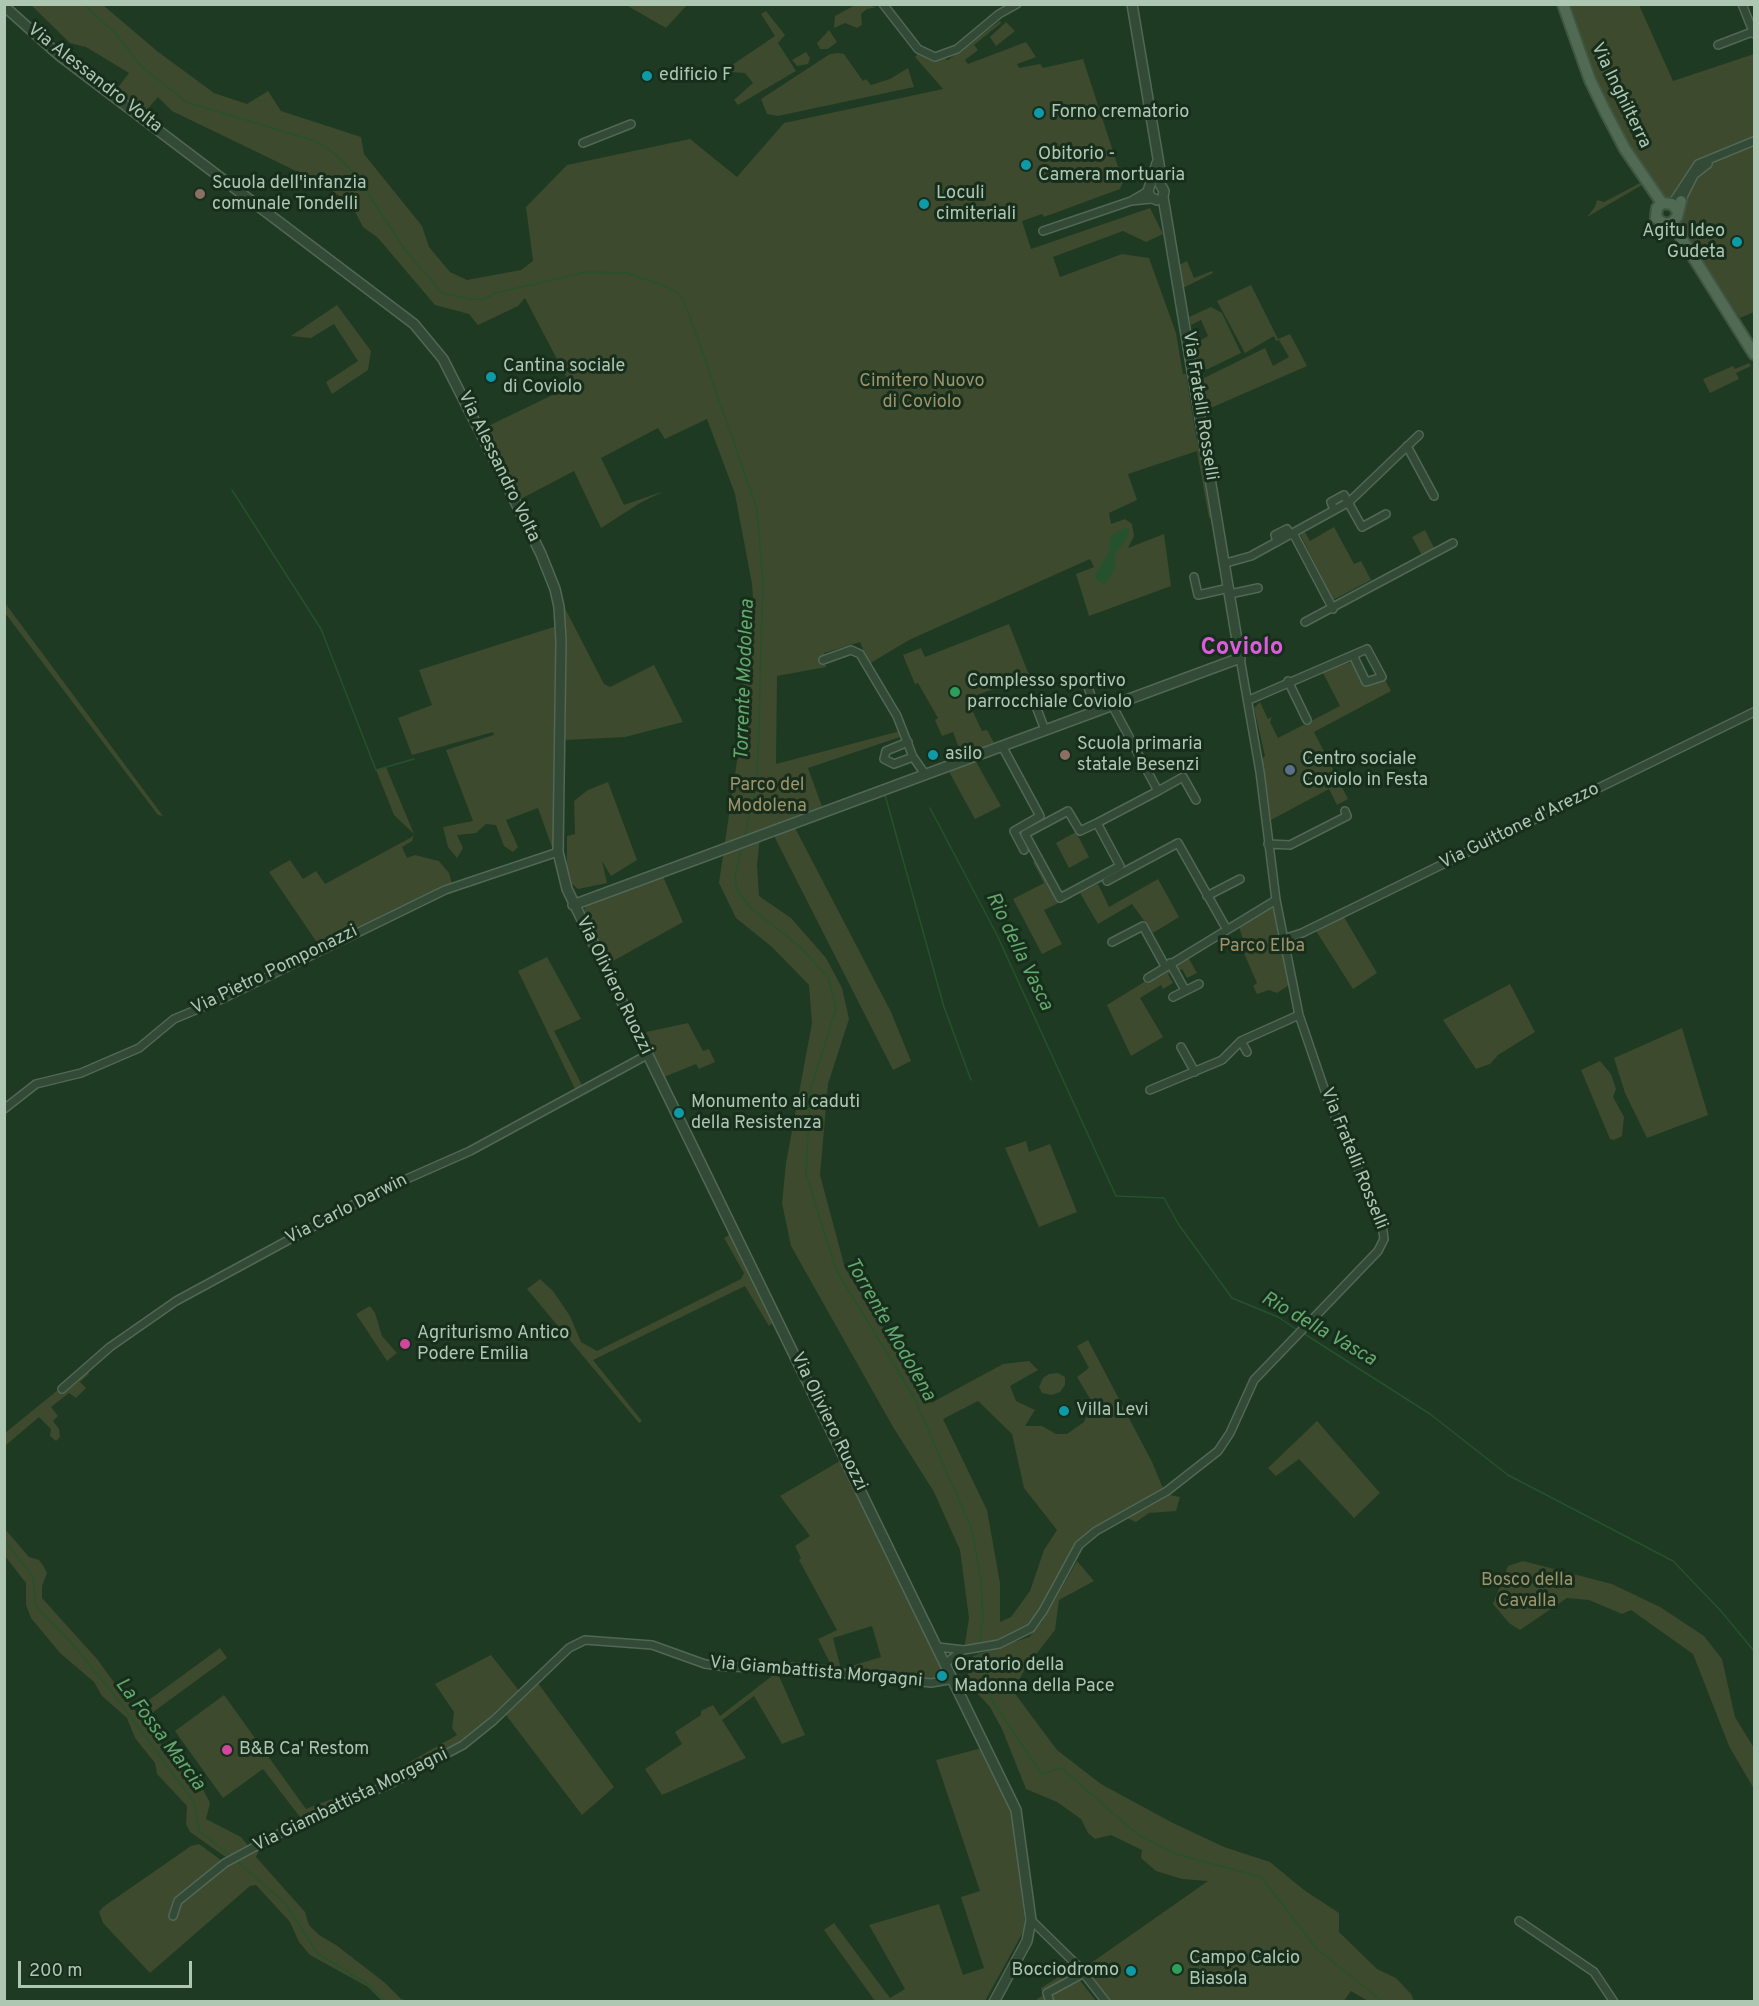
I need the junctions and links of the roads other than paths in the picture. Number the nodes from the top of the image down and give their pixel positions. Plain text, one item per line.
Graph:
1 (883, 4) edge
2 (1017, 4) edge
3 (1132, 4) edge
4 (1563, 4) edge
5 (1742, 4) edge
6 (4, 6) edge
7 (1753, 33) edge
8 (1718, 45) dead end
9 (631, 124) dead end
10 (1755, 141) edge
11 (584, 143) dead end
12 (1155, 193) junction
13 (1670, 210) junction
14 (1044, 231) dead end
15 (1755, 354) edge
16 (1419, 435) dead end
17 (1407, 446) junction
18 (1434, 496) dead end
19 (1349, 502) junction
20 (1386, 514) dead end
21 (1292, 534) junction
22 (1453, 543) dead end
23 (1226, 563) junction
24 (1194, 577) dead end
25 (1258, 588) dead end
26 (1230, 591) junction
27 (1332, 609) junction
28 (1305, 622) dead end
29 (1353, 655) junction
30 (1240, 658) junction
31 (823, 660) dead end
32 (1085, 678) dead end
33 (1288, 681) junction
34 (1249, 700) junction
35 (1112, 705) junction
36 (1037, 708) dead end
37 (1096, 711) junction
38 (1755, 712) edge
39 (1307, 720) dead end
40 (1045, 730) junction
41 (908, 742) junction
42 (1002, 746) junction
43 (913, 757) junction
44 (925, 774) junction
45 (1158, 791) junction
46 (1196, 800) dead end
47 (1345, 812) dead end
48 (1097, 823) junction
49 (1268, 844) junction
50 (1024, 850) dead end
51 (558, 852) junction
52 (1240, 879) dead end
53 (1107, 881) dead end
54 (1207, 896) junction
55 (1276, 900) junction
56 (573, 905) junction
57 (1226, 928) junction
58 (1283, 939) junction
59 (1112, 942) dead end
60 (1167, 965) junction
61 (1148, 978) dead end
62 (1198, 984) dead end
63 (1185, 990) junction
64 (1173, 997) dead end
65 (1299, 1015) junction
66 (1241, 1041) junction
67 (1181, 1047) dead end
68 (1246, 1052) dead end
69 (647, 1055) junction
70 (1195, 1072) junction
71 (1150, 1090) dead end
72 (4, 1109) edge
73 (62, 1389) dead end
74 (938, 1647) junction
75 (964, 1650) junction
76 (946, 1663) junction
77 (954, 1679) junction
78 (173, 1916) dead end
79 (1031, 1920) junction
80 (1518, 1921) dead end
81 (1084, 1973) junction
82 (994, 2001) edge
83 (1050, 2001) edge
84 (1106, 2001) edge
85 (1614, 2001) edge

1 - 2 street
3 - 12 street
4 - 13 main road, Via Inghilterra
5 - 7 street
6 - 51 street, Via Alessandro Volta
7 - 8 street
9 - 11 street
10 - 13 street
12 - 14 street
12 - 23 street, Via Fratelli Rosselli
13 - 15 main road, Via Inghilterra
16 - 17 street
17 - 18 street
17 - 19 street
19 - 20 street
19 - 21 street
21 - 23 street
21 - 27 street
22 - 27 street
23 - 26 street, Via Fratelli Rosselli
24 - 26 street
25 - 26 street
26 - 30 street, Via Fratelli Rosselli
27 - 28 street
29 - 29 street
29 - 33 street
30 - 34 street, Via Fratelli Rosselli
30 - 35 street
31 - 41 street
32 - 37 street
33 - 34 street
33 - 39 street
34 - 49 street, Via Fratelli Rosselli
35 - 37 street
35 - 45 street
36 - 40 street
37 - 40 street
38 - 58 street, Via Guittone d'Arezzo
40 - 42 street
41 - 43 street
41 - 43 street
42 - 44 street
42 - 50 street
43 - 44 street
44 - 56 street
45 - 46 street
45 - 48 street
47 - 49 street
48 - 48 street
49 - 55 street, Via Fratelli Rosselli
51 - 56 street, Via Oliviero Ruozzi
51 - 72 street, Via Pietro Pomponazzi
52 - 54 street
53 - 54 street
54 - 57 street
55 - 57 street
55 - 58 street, Via Fratelli Rosselli
56 - 69 street, Via Oliviero Ruozzi
57 - 60 street
58 - 65 street, Via Fratelli Rosselli
59 - 60 street
60 - 61 street
60 - 63 street
62 - 63 street
63 - 64 street
65 - 66 street
65 - 75 street, Via Fratelli Rosselli
66 - 68 street
66 - 70 street
67 - 70 street
69 - 73 street, Via Carlo Darwin
69 - 74 street, Via Oliviero Ruozzi
70 - 71 street
74 - 75 street, Via Fratelli Rosselli
74 - 76 street, Via Oliviero Ruozzi
75 - 76 street, Via Fratelli Rosselli
76 - 77 street, Via Oliviero Ruozzi
77 - 78 street, Via Giambattista Morgagni
77 - 79 street, Via Oliviero Ruozzi
79 - 81 street
79 - 82 street, Via Oliviero Ruozzi
80 - 85 street
81 - 83 street
81 - 84 street

